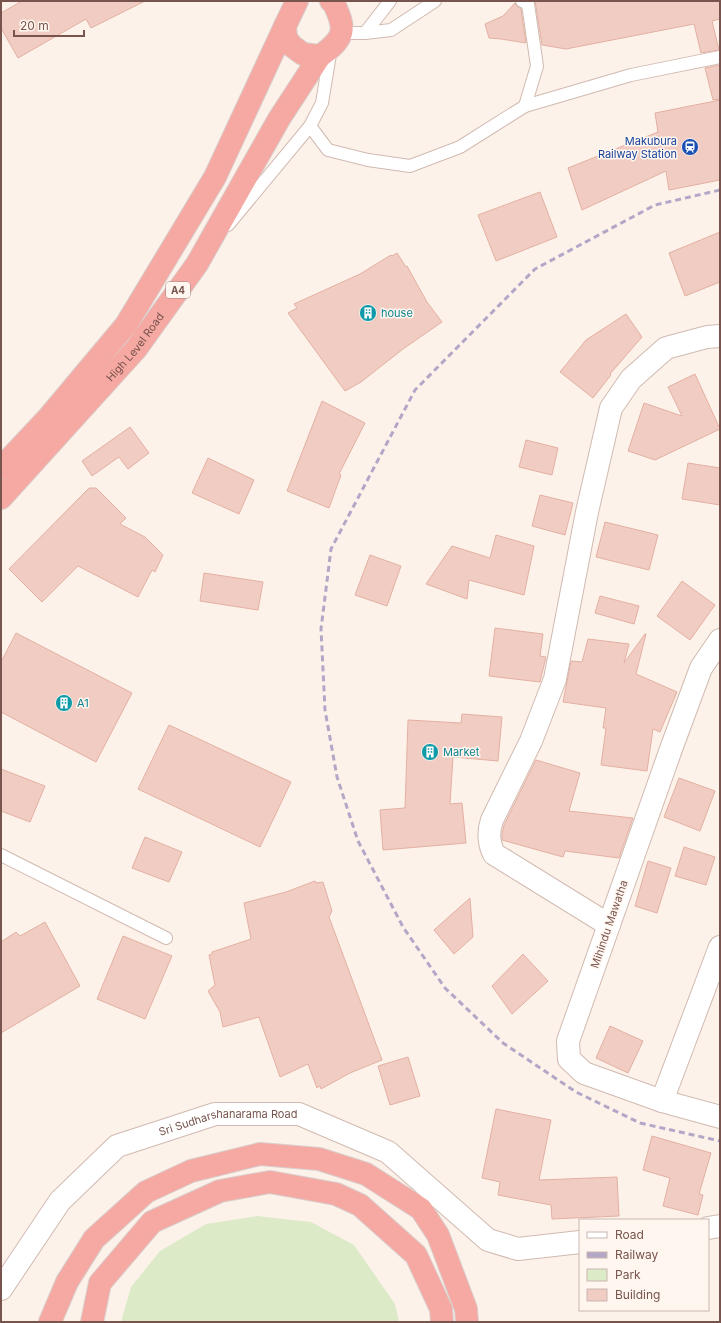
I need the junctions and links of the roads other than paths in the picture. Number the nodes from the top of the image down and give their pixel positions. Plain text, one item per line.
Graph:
1 (296, 1) edge
2 (390, 1) edge
3 (435, 1) edge
4 (522, 1) edge
5 (285, 26) junction
6 (335, 26) edge
7 (365, 33) junction
8 (720, 57) edge
9 (525, 106) junction
10 (310, 126) junction
11 (197, 264) junction
12 (720, 336) edge
13 (1, 468) edge
14 (1, 498) edge
15 (720, 640) edge
16 (1, 855) edge
17 (609, 925) junction
18 (166, 938) dead end
19 (720, 947) edge
20 (662, 1101) junction
21 (720, 1117) edge
22 (720, 1226) edge
23 (709, 1228) edge
24 (579, 1242) edge
25 (1, 1288) edge
26 (50, 1322) edge
27 (92, 1322) edge
28 (442, 1322) edge
29 (467, 1322) edge

1 - 5 highway, High Level Road
2 - 7 lane
3 - 7 lane
4 - 9 lane
5 - 6 highway
5 - 13 highway, High Level Road / A4
6 - 7 lane
6 - 10 lane
6 - 11 highway, High Level Road / A4
8 - 9 lane
9 - 10 lane
10 - 11 lane
11 - 14 highway, High Level Road / A4
12 - 17 street
15 - 17 street, Mihindu Mawatha
16 - 18 lane
17 - 20 street, Mihindu Mawatha
19 - 20 street
20 - 21 street, Mihindu Mawatha
22 - 23 street
24 - 25 street, Sri Sudharshanarama Road
26 - 29 highway
27 - 28 highway

